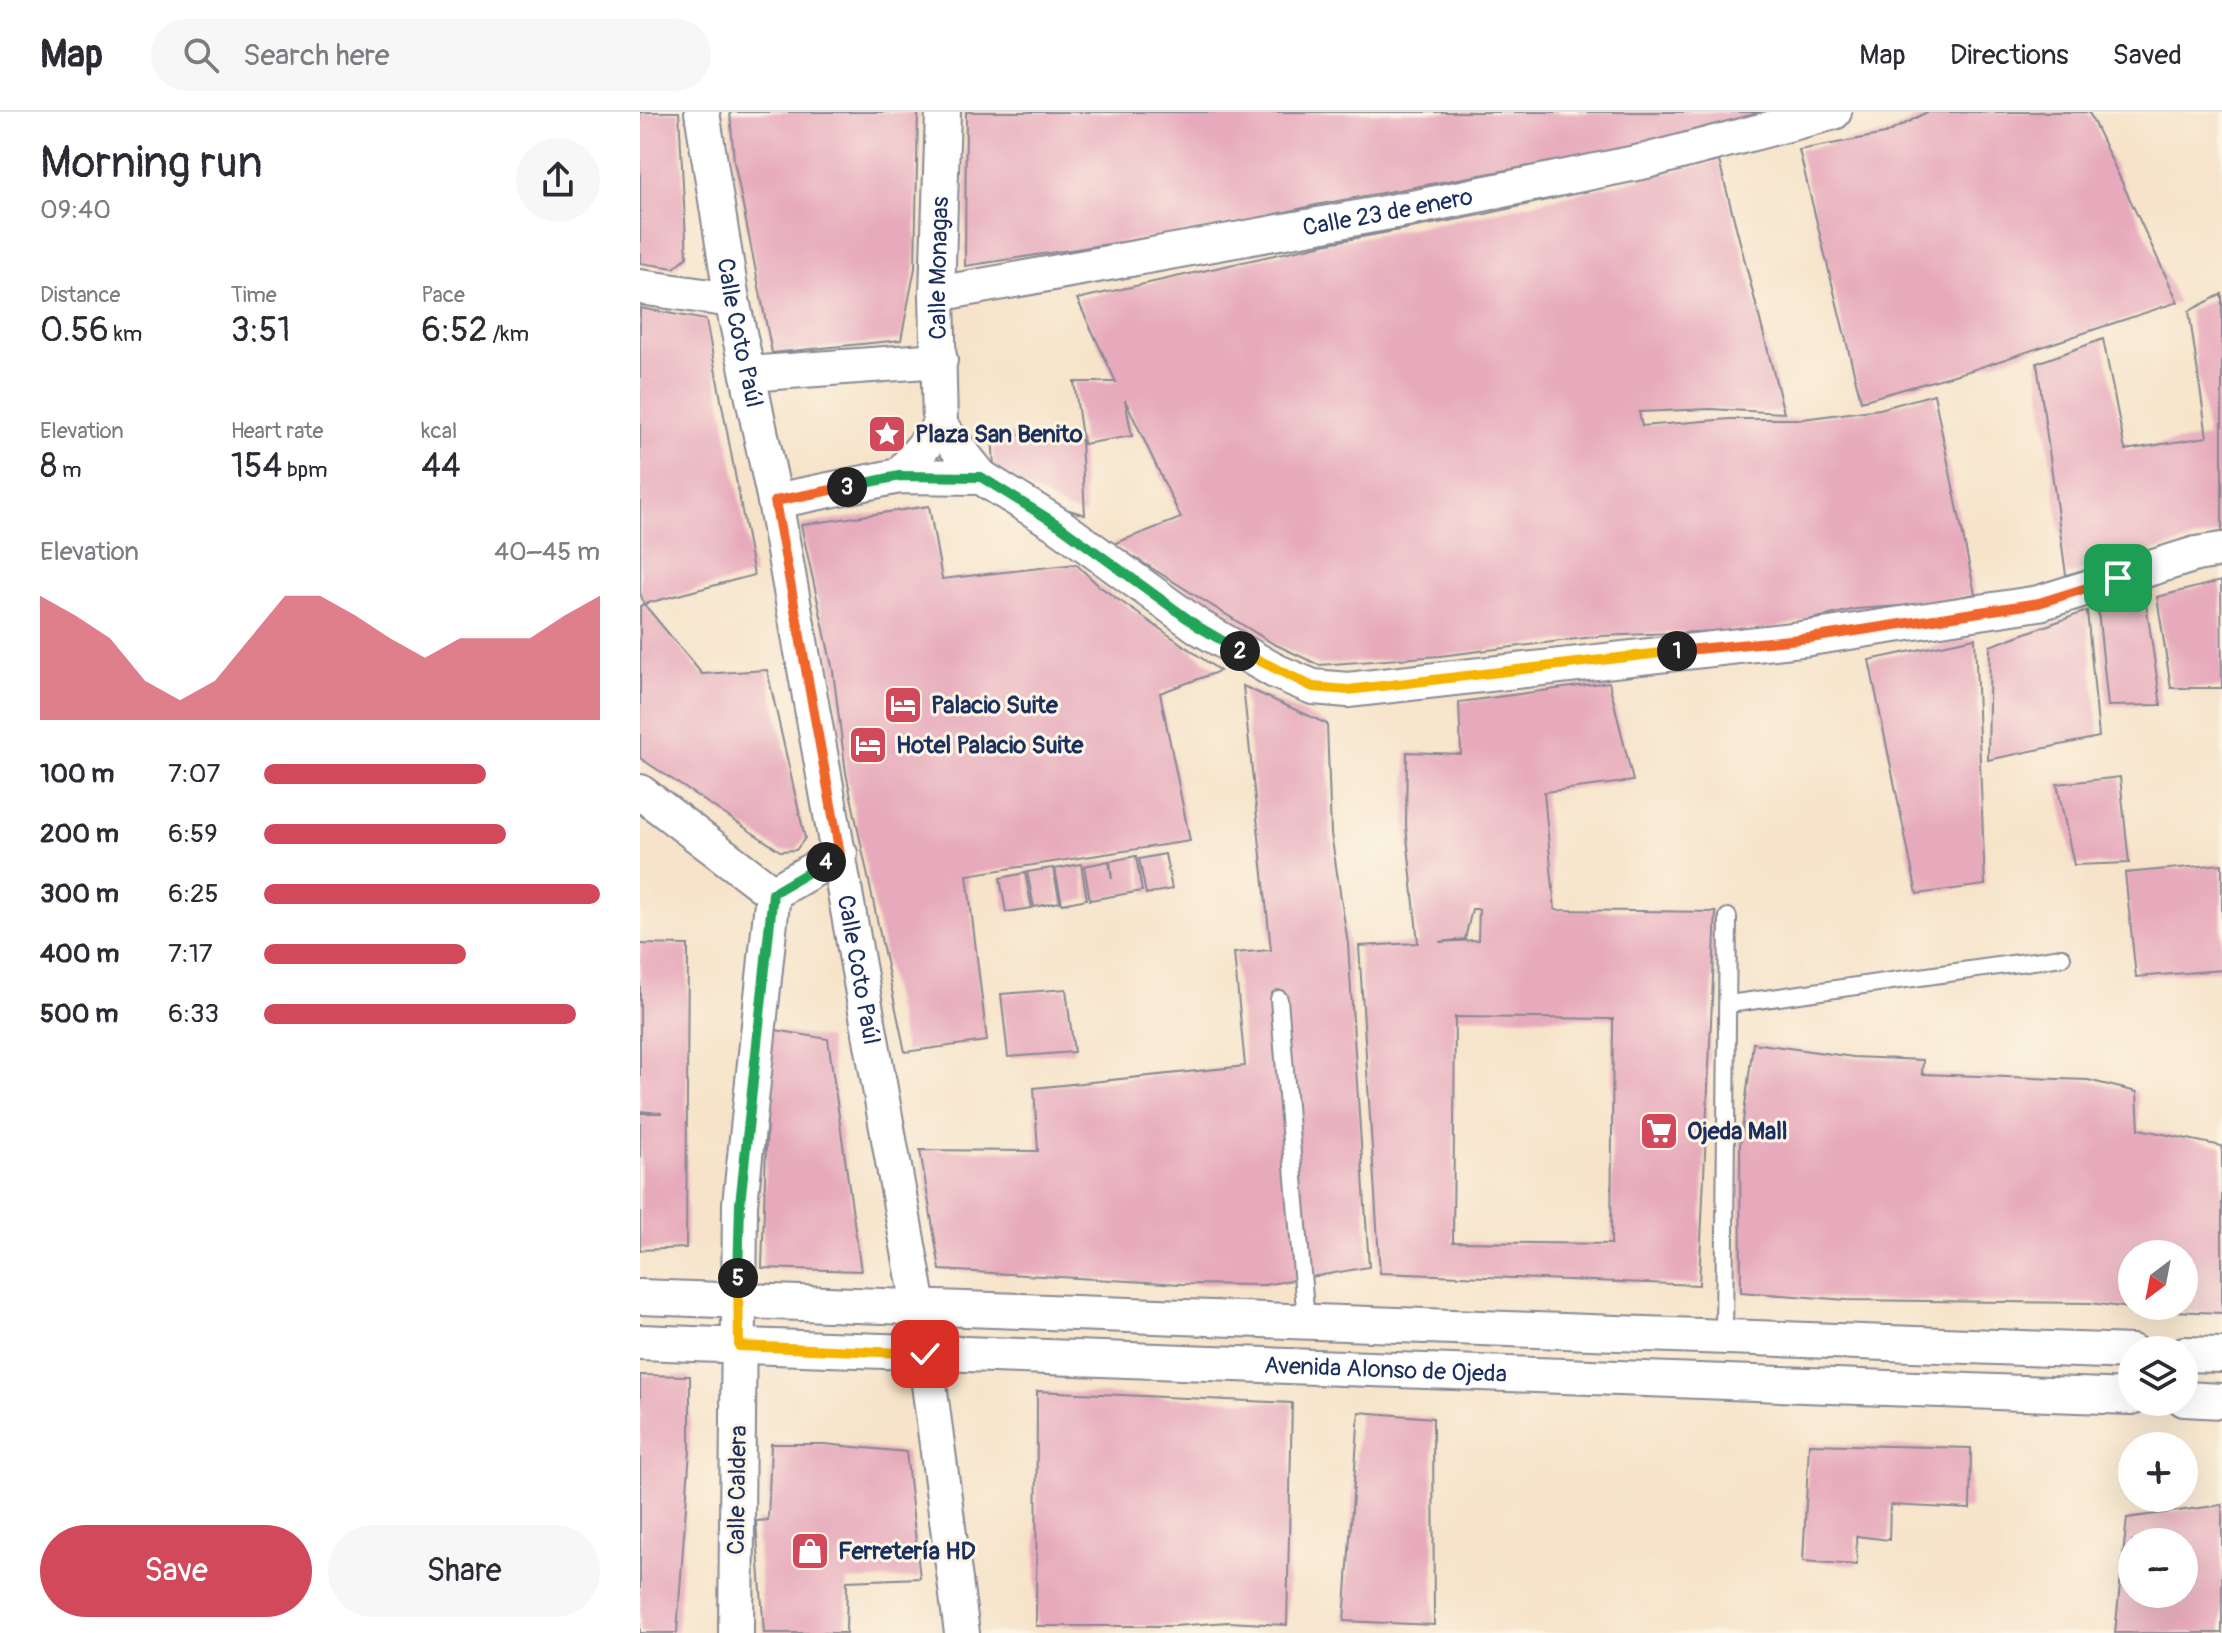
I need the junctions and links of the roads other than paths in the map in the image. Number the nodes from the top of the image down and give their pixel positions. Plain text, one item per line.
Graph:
1 (702, 112) edge
2 (943, 112) edge
3 (1834, 112) edge
4 (640, 287) edge
5 (937, 294) junction
6 (732, 300) junction
7 (940, 360) junction
8 (748, 374) junction
9 (940, 426) junction
10 (899, 476) junction
11 (981, 477) junction
12 (775, 501) junction
13 (2222, 550) edge
14 (640, 792) edge
15 (840, 854) junction
16 (773, 893) junction
17 (1728, 917) dead end
18 (2062, 957) dead end
19 (1279, 999) dead end
20 (1729, 1004) junction
21 (640, 1297) edge
22 (737, 1301) junction
23 (919, 1307) junction
24 (1306, 1321) junction
25 (1724, 1337) junction
26 (640, 1342) edge
27 (739, 1346) junction
28 (2118, 1351) edge
29 (925, 1354) junction
30 (2198, 1354) edge
31 (2222, 1355) edge
32 (2118, 1397) edge
33 (2198, 1400) edge
34 (2222, 1401) edge
35 (736, 1633) edge
36 (962, 1633) edge

1 - 6 street, Calle Coto Paúl
2 - 5 street, Calle Monagas
3 - 5 street, Calle 23 de enero
4 - 6 street
5 - 7 street, Calle Monagas
6 - 8 street, Calle Coto Paúl
7 - 8 street
7 - 9 street, Calle Monagas
8 - 12 street, Calle Coto Paúl
9 - 10 street
9 - 11 street
10 - 11 street
10 - 12 street
11 - 13 street
12 - 15 street, Calle Coto Paúl
14 - 16 street
15 - 16 street
15 - 23 street, Calle Coto Paúl
16 - 22 street, Calle Caldera
17 - 20 lane
18 - 20 lane
19 - 24 lane
20 - 25 lane
21 - 22 street, Avenida Alonso de Ojeda
22 - 23 street, Avenida Alonso de Ojeda
22 - 27 street, Calle Caldera
23 - 24 street, Avenida Alonso de Ojeda
24 - 25 street, Avenida Alonso de Ojeda
25 - 28 street, Avenida Alonso de Ojeda
26 - 27 street, Avenida Alonso de Ojeda
27 - 29 street, Avenida Alonso de Ojeda
27 - 35 street, Calle Caldera
29 - 32 street, Avenida Alonso de Ojeda
29 - 36 street
30 - 31 street
33 - 34 street

